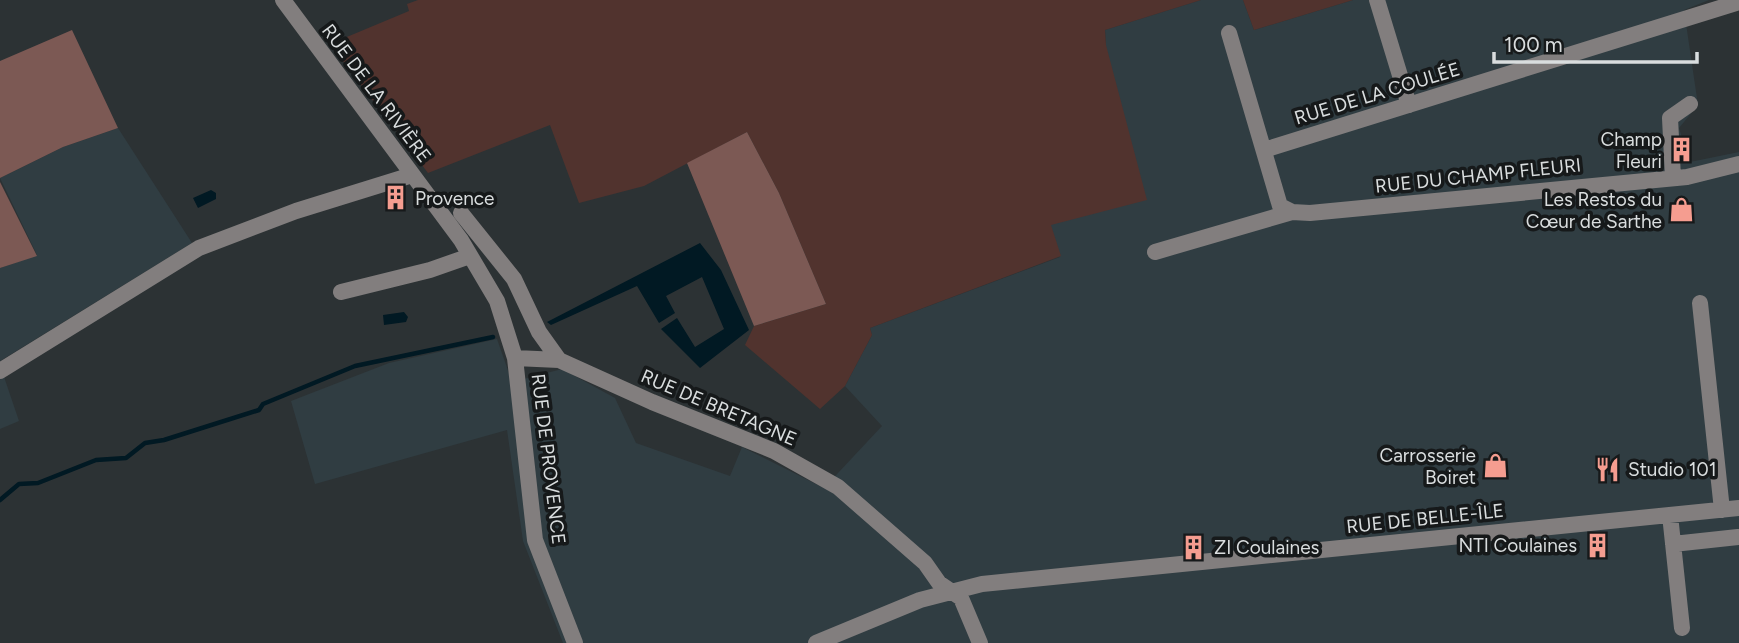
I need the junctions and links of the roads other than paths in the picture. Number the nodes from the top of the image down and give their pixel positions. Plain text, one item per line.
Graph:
1 (283, 0) edge
2 (1377, 0) edge
3 (1739, 2) edge
4 (1229, 33) dead end
5 (1690, 104) dead end
6 (1409, 105) junction
7 (1264, 150) junction
8 (1739, 164) edge
9 (412, 175) junction
10 (1673, 178) junction
11 (1292, 212) junction
12 (461, 213) dead end
13 (1155, 252) dead end
14 (470, 256) junction
15 (341, 292) dead end
16 (1700, 303) dead end
17 (516, 358) junction
18 (559, 360) junction
19 (0, 371) edge
20 (1731, 509) edge
21 (1670, 515) junction
22 (1738, 537) edge
23 (1673, 544) junction
24 (948, 591) junction
25 (1682, 628) dead end
26 (575, 643) edge
27 (816, 643) edge
28 (980, 643) edge

1 - 9 street, RUE DE LA RIVIÈRE
2 - 6 street
3 - 6 street, RUE DE LA COULÉE
4 - 7 street
5 - 10 street
6 - 7 street, RUE DE LA COULÉE
7 - 11 street
8 - 10 street, RUE DU CHAMP FLEURI
9 - 14 street, RUE DE LA RIVIÈRE
9 - 19 street
10 - 11 street, RUE DU CHAMP FLEURI
11 - 13 street, RUE DU CHAMP FLEURI
12 - 18 street
14 - 15 street
14 - 17 street, RUE DE LA RIVIÈRE
16 - 20 street
17 - 18 street, RUE DE BRETAGNE
17 - 26 street, RUE DE PROVENCE
18 - 24 street, RUE DE BRETAGNE
20 - 21 street, RUE DE BELLE-ÎLE
21 - 23 street
21 - 24 street, RUE DE BELLE-ÎLE
22 - 23 street
23 - 25 street
24 - 27 street, RUE DE BELLE-ÎLE
24 - 28 street, RUE DE BRETAGNE

